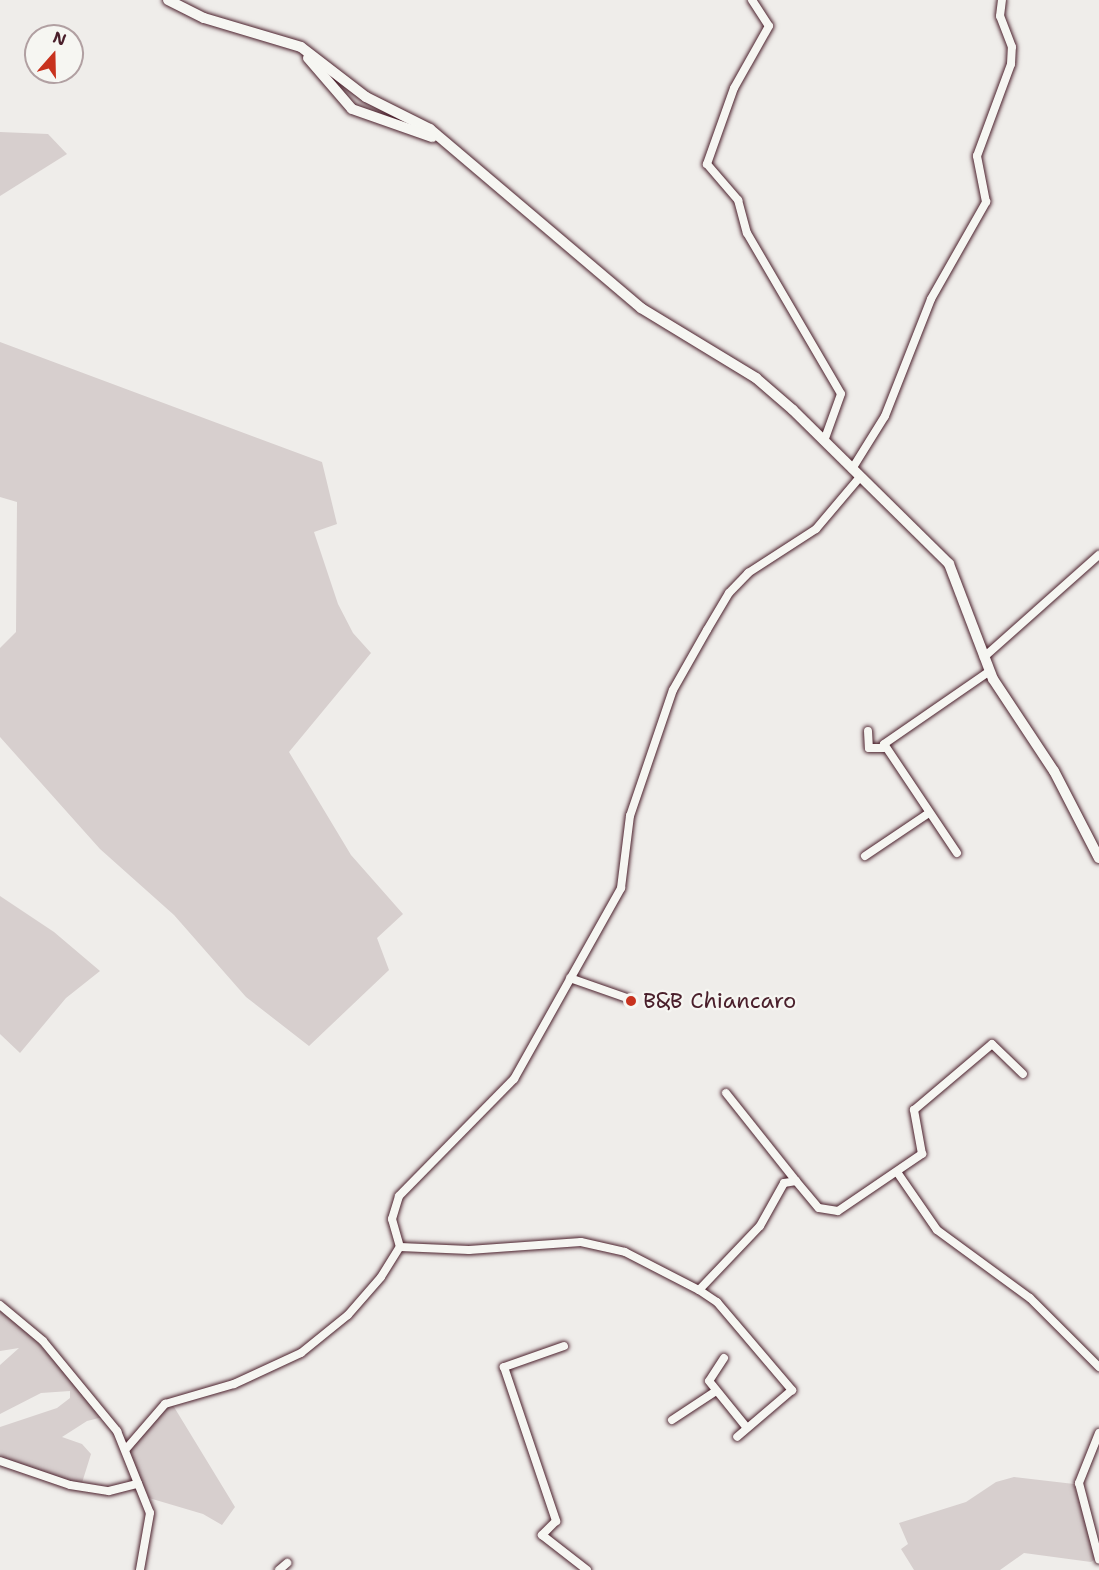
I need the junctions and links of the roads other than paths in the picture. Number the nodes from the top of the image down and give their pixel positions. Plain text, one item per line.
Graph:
1 (168, 0) edge
2 (752, 0) edge
3 (1002, 0) edge
4 (294, 44) junction
5 (451, 146) junction
6 (824, 441) junction
7 (856, 473) junction
8 (1099, 555) edge
9 (984, 657) junction
10 (990, 671) junction
11 (868, 730) dead end
12 (884, 748) junction
13 (929, 813) junction
14 (957, 853) dead end
15 (865, 856) dead end
16 (1099, 858) edge
17 (570, 978) junction
18 (627, 998) dead end
19 (1023, 1074) dead end
20 (726, 1093) dead end
21 (897, 1172) junction
22 (796, 1181) junction
23 (400, 1247) junction
24 (699, 1290) junction
25 (0, 1305) edge
26 (564, 1346) dead end
27 (724, 1358) dead end
28 (1099, 1367) edge
29 (716, 1391) junction
30 (672, 1419) dead end
31 (747, 1428) junction
32 (1099, 1433) edge
33 (737, 1437) dead end
34 (126, 1449) junction
35 (0, 1461) edge
36 (138, 1484) junction
37 (1099, 1559) edge
38 (287, 1563) dead end
39 (140, 1570) edge
40 (279, 1570) edge
41 (587, 1570) edge

1 - 4 street
2 - 6 street
3 - 7 street
4 - 5 street
4 - 5 street
5 - 6 street
6 - 7 street
7 - 9 street
7 - 17 street
8 - 9 street
9 - 10 street
10 - 12 street
10 - 16 street
11 - 12 street
12 - 13 street
13 - 14 street
13 - 15 street
17 - 18 street
17 - 23 street
19 - 21 street
20 - 22 street
21 - 22 street
21 - 28 street
22 - 24 street
23 - 24 street
23 - 34 street
24 - 31 street
25 - 34 street
26 - 41 street
27 - 29 street
29 - 30 street
29 - 31 street
31 - 33 street
32 - 37 street
34 - 36 street
35 - 36 street
36 - 39 street
38 - 40 street

